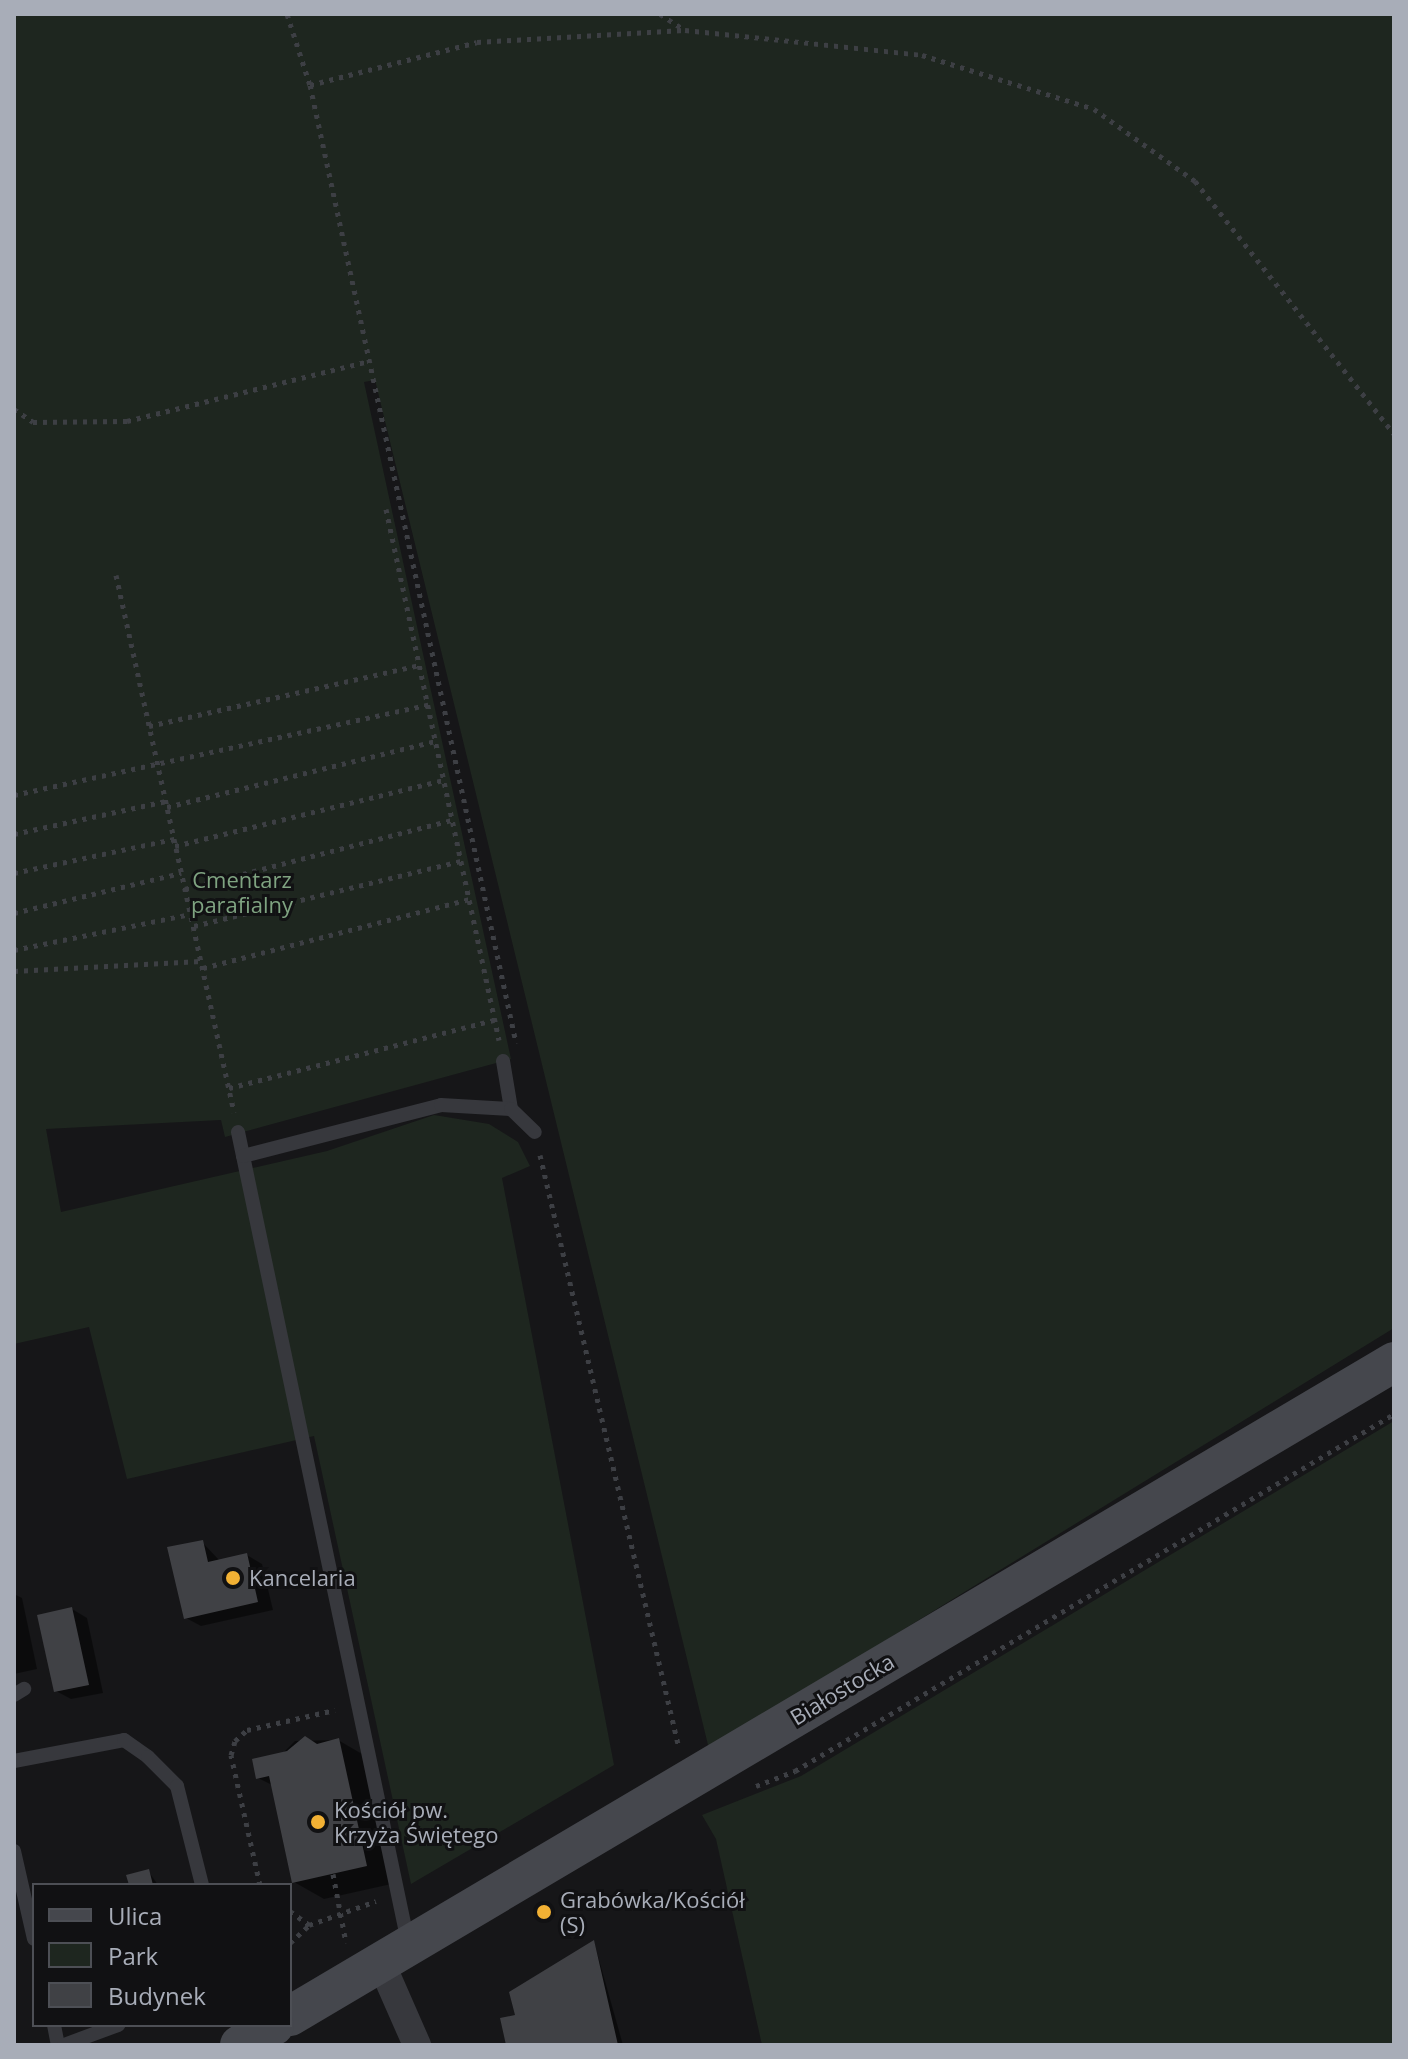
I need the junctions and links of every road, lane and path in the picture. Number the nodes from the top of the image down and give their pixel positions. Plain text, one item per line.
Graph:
1 (287, 14) edge
2 (660, 14) edge
3 (685, 30) junction
4 (310, 85) junction
5 (370, 361) junction
6 (14, 409) edge
7 (1394, 434) edge
8 (386, 509) dead end
9 (116, 575) dead end
10 (420, 665) junction
11 (428, 705) junction
12 (149, 726) junction
13 (436, 741) junction
14 (158, 764) junction
15 (444, 780) junction
16 (14, 795) edge
17 (166, 804) junction
18 (452, 820) junction
19 (14, 834) edge
20 (175, 842) junction
21 (461, 861) junction
22 (14, 873) edge
23 (181, 873) junction
24 (185, 889) junction
25 (469, 899) junction
26 (14, 913) edge
27 (191, 914) junction
28 (193, 926) junction
29 (14, 950) edge
30 (201, 961) junction
31 (203, 969) junction
32 (14, 971) edge
33 (494, 1020) junction
34 (519, 1054) dead end
35 (503, 1061) joint
36 (229, 1088) junction
37 (511, 1109) junction
38 (238, 1132) joint
39 (535, 1132) joint
40 (243, 1156) junction
41 (1394, 1362) edge
42 (359, 1705) junction
43 (14, 1761) edge
44 (693, 1778) junction
45 (14, 1851) edge
46 (333, 1874) dead end
47 (201, 1883) edge
48 (260, 1883) edge
49 (396, 1893) junction
50 (292, 1912) edge
51 (341, 1916) junction
52 (309, 1925) junction
53 (32, 1930) edge
54 (292, 1941) edge
55 (380, 1953) junction
56 (292, 2015) edge
57 (113, 2027) edge
58 (271, 2027) edge
59 (64, 2045) edge
60 (240, 2045) edge
61 (417, 2045) edge

1 - 4 path
2 - 3 path
3 - 4 path
3 - 7 path
4 - 5 path
5 - 6 path
5 - 34 path
8 - 10 path
9 - 12 path
10 - 11 path
10 - 12 path
11 - 13 path
11 - 14 path
12 - 14 path
13 - 15 path
13 - 17 path
14 - 16 path
14 - 17 path
15 - 18 path
15 - 20 path
17 - 19 path
17 - 20 path
18 - 21 path
18 - 24 path
20 - 22 path
20 - 23 path
21 - 25 path
21 - 28 path
23 - 24 path
23 - 26 path
24 - 27 path
25 - 31 path
25 - 33 path
27 - 28 path
27 - 29 path
28 - 30 path
30 - 31 path
30 - 32 path
31 - 36 path
33 - 35 path
33 - 36 path
35 - 37 lane
36 - 38 path
37 - 39 lane
37 - 40 lane
38 - 40 lane
39 - 44 path
40 - 42 lane
41 - 44 street, Białostocka
42 - 48 path
42 - 49 lane
43 - 47 lane
44 - 55 street, Białostocka
45 - 53 lane
46 - 51 path
49 - 51 path
49 - 55 lane
50 - 52 path
51 - 52 path
51 - 55 path
52 - 54 path
55 - 56 street, Białostocka
55 - 61 street
57 - 59 lane
58 - 60 street

